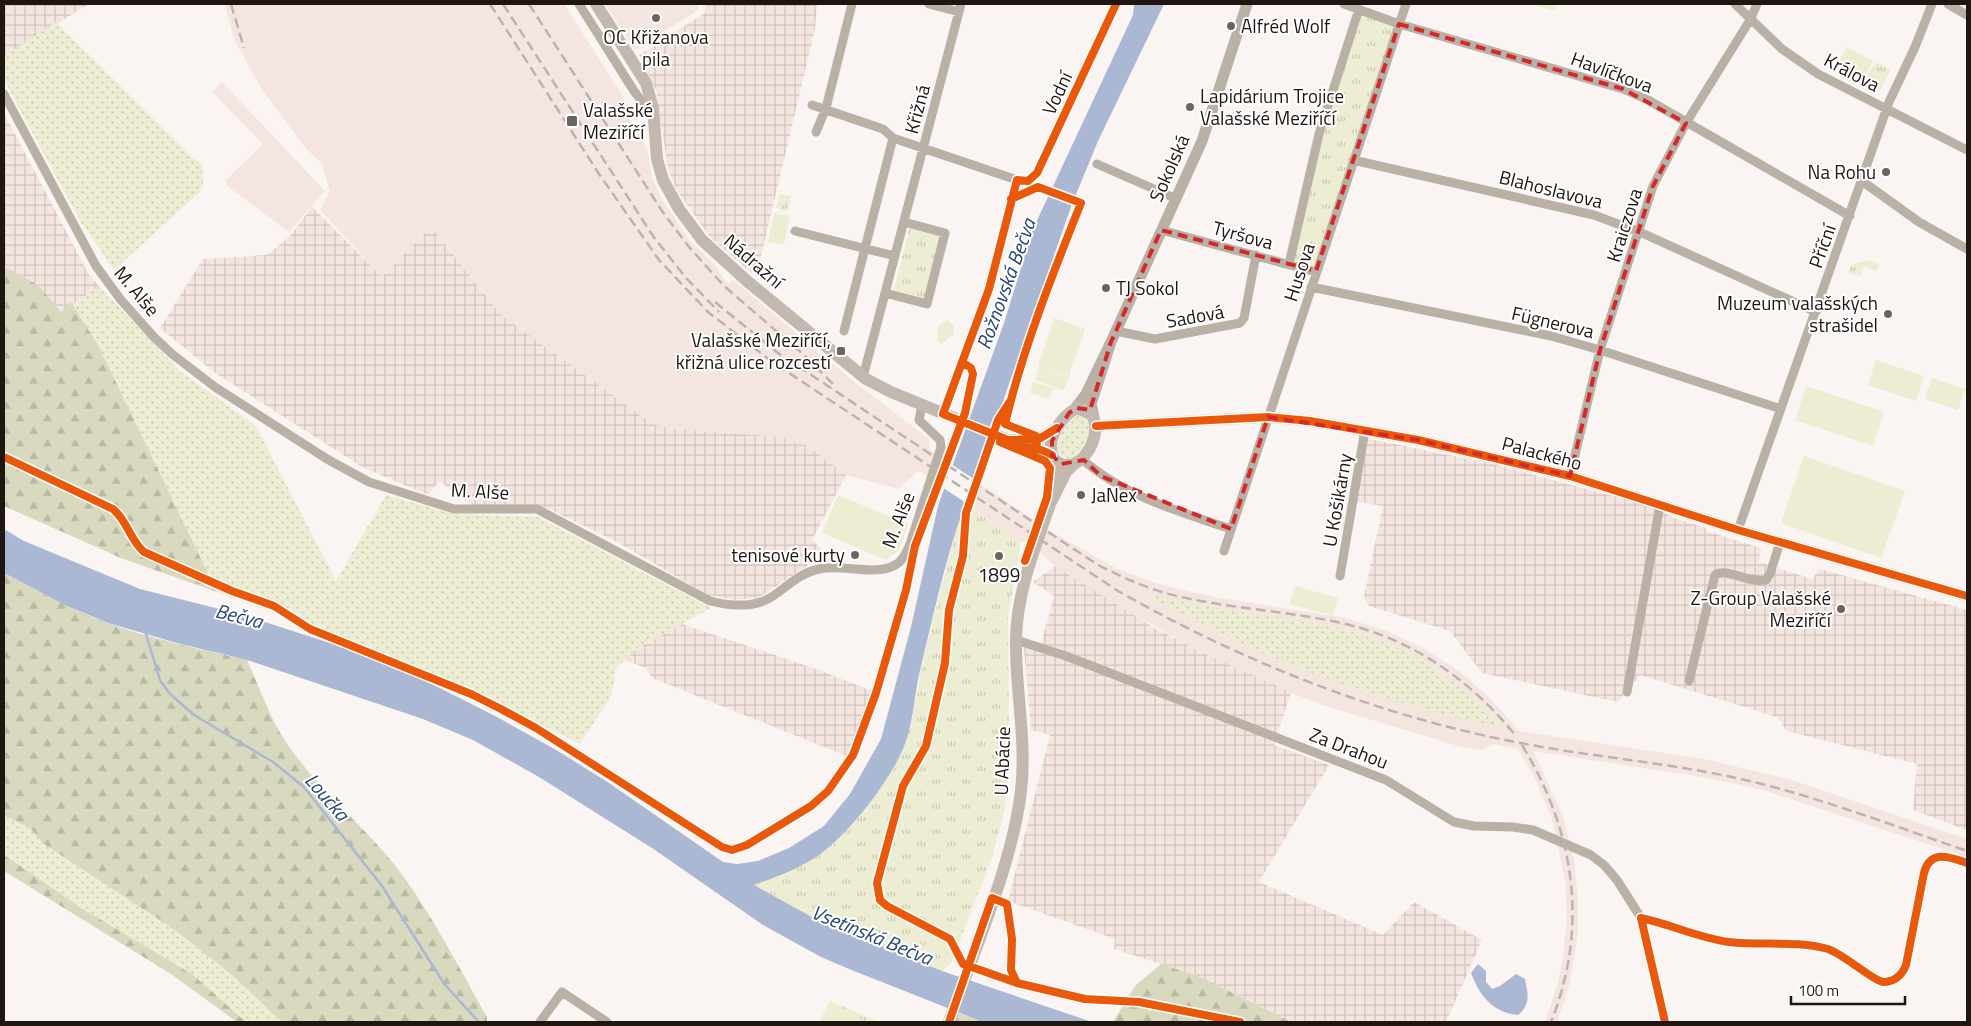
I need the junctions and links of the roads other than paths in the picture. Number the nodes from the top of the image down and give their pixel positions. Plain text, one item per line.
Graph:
1 (579, 4) edge
2 (596, 4) edge
3 (852, 4) edge
4 (928, 4) edge
5 (1116, 4) edge
6 (1247, 4) edge
7 (1344, 4) edge
8 (1406, 4) edge
9 (1735, 4) edge
10 (1757, 4) edge
11 (1932, 4) edge
12 (1948, 4) edge
13 (942, 6) edge
14 (960, 8) edge
15 (1359, 9) junction
16 (1967, 15) edge
17 (1750, 20) junction
18 (1399, 24) junction
19 (4, 94) edge
20 (812, 105) dead end
21 (826, 108) junction
22 (1887, 108) junction
23 (654, 117) junction
24 (1686, 122) junction
25 (816, 132) dead end
26 (893, 138) junction
27 (924, 147) junction
28 (1967, 150) edge
29 (1353, 160) junction
30 (1097, 164) dead end
31 (1862, 181) junction
32 (1170, 196) dead end
33 (1850, 216) junction
34 (904, 222) junction
35 (1161, 230) junction
36 (795, 231) dead end
37 (1638, 232) junction
38 (867, 248) junction
39 (1967, 249) edge
40 (1256, 255) junction
41 (895, 256) junction
42 (1289, 264) junction
43 (1316, 272) junction
44 (1311, 287) junction
45 (885, 293) junction
46 (1816, 312) junction
47 (844, 331) dead end
48 (1116, 331) junction
49 (1111, 342) junction
50 (1600, 350) junction
51 (863, 377) junction
52 (922, 405) junction
53 (1781, 408) junction
54 (1073, 411) junction
55 (1268, 417) junction
56 (1095, 422) junction
57 (1057, 428) junction
58 (1365, 430) junction
59 (1005, 439) junction
60 (1053, 457) junction
61 (1077, 462) junction
62 (1570, 476) junction
63 (1050, 504) junction
64 (1660, 505) junction
65 (1231, 529) junction
66 (1738, 530) junction
67 (1780, 542) junction
68 (1224, 551) dead end
69 (1030, 562) joint
70 (1340, 576) dead end
71 (1967, 596) edge
72 (1016, 640) junction
73 (1689, 681) dead end
74 (1627, 692) dead end
75 (540, 1022) edge
76 (607, 1022) edge
77 (949, 1022) edge
78 (1664, 1022) edge

1 - 23 street
2 - 23 main road, Nádražní
3 - 21 street
4 - 13 street
5 - 27 street, Vodní
6 - 35 street, Sokolská
7 - 15 street, Havlíčkova
8 - 18 street, Husova
9 - 17 street, Králova
10 - 17 street, Kraiczova
11 - 22 street, Příční
12 - 16 street
13 - 14 street
14 - 27 street, Křižná
15 - 18 street, Havlíčkova
15 - 42 street
17 - 22 street, Králova
17 - 24 street, Kraiczova
18 - 24 street, Havlíčkova
18 - 29 street, Husova
19 - 52 street, M. Alše
20 - 21 street
21 - 25 street
21 - 26 street
22 - 28 street, Králova
22 - 31 street, Příční
23 - 51 main road, Nádražní
24 - 33 street, Havlíčkova
24 - 37 street, Kraiczova
26 - 27 street
26 - 38 street
27 - 34 street, Křižná
29 - 37 street, Blahoslavova
29 - 43 street, Husova
30 - 32 street
31 - 33 street, Příční
31 - 39 street
33 - 46 street, Příční
34 - 41 street, Křižná
34 - 45 street
35 - 40 street, Tyršova
35 - 48 street, Sokolská
36 - 38 street
37 - 46 street, Blahoslavova
37 - 50 street, Kraiczova
38 - 41 street
38 - 47 street
40 - 42 street, Tyršova
40 - 48 street, Sadová
41 - 45 street, Křižná
42 - 43 street, Tyršova
43 - 44 street, Husova
44 - 50 street, Fügnerova
44 - 55 street, Husova
45 - 51 street, Křižná
46 - 53 street, Příční
48 - 49 street, Sokolská
49 - 54 street, Sokolská
49 - 56 street, Sokolská
50 - 53 street, Fügnerova
50 - 62 street, Kraiczova
51 - 52 main road, Nádražní
52 - 59 main road, Nádražní
53 - 66 street, Příční
54 - 56 main road
54 - 57 main road, Sokolská
55 - 56 street, Palackého
55 - 58 street, Palackého
55 - 65 street, Husova
56 - 61 main road, Sokolská
57 - 59 main road, Nádražní
57 - 60 main road, Sokolská
58 - 62 street, Palackého
58 - 70 street, U Košikárny
59 - 60 main road, Nádražní
60 - 61 main road
60 - 63 main road, Sokolská
61 - 63 main road, Sokolská
61 - 65 street
62 - 64 street, Palackého
63 - 69 main road, Sokolská
64 - 66 street, Palackého
64 - 74 street
65 - 68 street, Husova
66 - 67 street, Palackého
67 - 71 street, Palackého
67 - 73 street
69 - 72 main road, U Abácie
72 - 77 main road, U Abácie
72 - 78 street, Za Drahou
75 - 76 street

